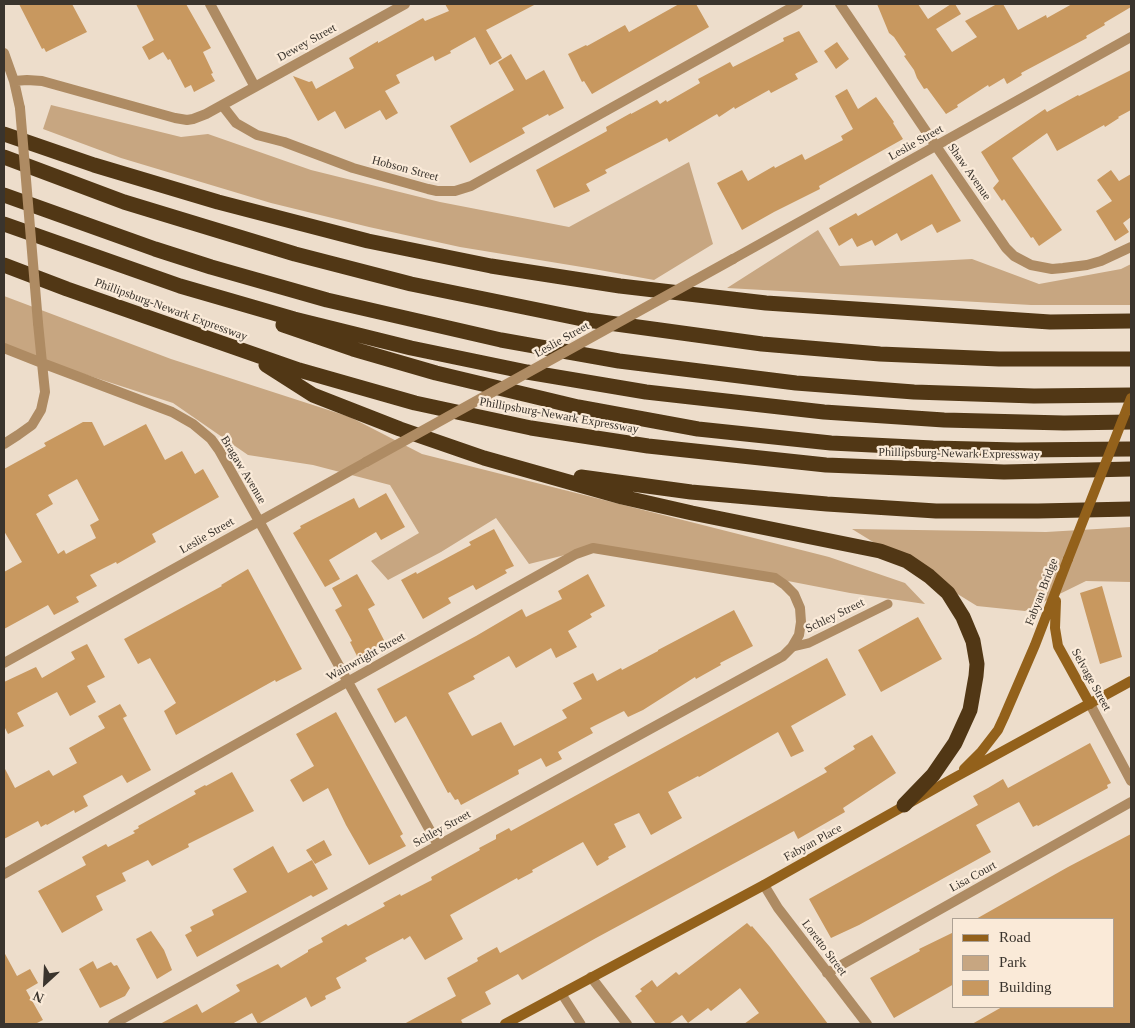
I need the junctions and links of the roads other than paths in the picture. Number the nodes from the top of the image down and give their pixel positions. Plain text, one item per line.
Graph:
1 (210, 4) edge
2 (405, 4) edge
3 (798, 4) edge
4 (840, 4) edge
5 (1131, 37) edge
6 (4, 53) edge
7 (14, 82) junction
8 (255, 86) junction
9 (222, 105) junction
10 (4, 134) edge
11 (936, 146) junction
12 (4, 156) edge
13 (4, 196) edge
14 (4, 224) edge
15 (1131, 247) edge
16 (4, 265) edge
17 (122, 266) junction
18 (1131, 321) edge
19 (4, 348) edge
20 (248, 354) junction
21 (1131, 359) edge
22 (42, 363) junction
23 (1131, 396) edge
24 (1131, 422) edge
25 (4, 444) edge
26 (1131, 450) edge
27 (484, 458) junction
28 (1131, 469) edge
29 (1131, 509) edge
30 (259, 521) junction
31 (1058, 585) junction
32 (888, 604) dead end
33 (792, 647) junction
34 (4, 663) edge
35 (1131, 681) edge
36 (347, 682) junction
37 (1090, 704) junction
38 (952, 779) junction
39 (1131, 781) edge
40 (1131, 802) edge
41 (904, 805) junction
42 (438, 845) junction
43 (4, 874) edge
44 (764, 885) junction
45 (827, 973) junction
46 (591, 977) junction
47 (561, 993) junction
48 (113, 1024) edge
49 (505, 1024) edge
50 (581, 1024) edge
51 (627, 1024) edge
52 (866, 1024) edge

1 - 8 street
2 - 8 street, Dewey Street
3 - 9 street, Hobson Street
4 - 11 street, Shaw Avenue
5 - 11 street, Leslie Street
6 - 7 street
7 - 9 street
7 - 22 street, bridge
8 - 9 street, Dewey Street
10 - 18 highway
11 - 15 street, Shaw Avenue
11 - 30 street, Leslie Street, bridge
12 - 21 highway
13 - 23 highway
14 - 17 highway, Phillipsburg-Newark Expressway
16 - 20 highway, Phillipsburg-Newark Expressway
17 - 24 highway, Phillipsburg-Newark Expressway
17 - 26 highway
19 - 22 street, Bragaw Avenue
20 - 27 highway
20 - 28 highway, Phillipsburg-Newark Expressway
22 - 25 street
22 - 30 street, Bragaw Avenue
23 - 31 street, Fabyan Bridge, bridge
27 - 29 highway
27 - 41 highway
30 - 34 street, Leslie Street
30 - 36 street, Bragaw Avenue
31 - 37 street, Selvage Street
31 - 38 street, Fabyan Bridge
32 - 33 lane, Schley Street
33 - 36 street, Wainwright Street
33 - 42 street, Schley Street
35 - 37 street, Fabyan Place
36 - 42 street, Bragaw Avenue
36 - 43 street, Wainwright Street
37 - 38 street, Fabyan Place
37 - 39 street, Selvage Street
38 - 41 street, Fabyan Place
40 - 45 street, Lisa Court
41 - 44 street, Fabyan Place
42 - 48 street, Schley Street
44 - 45 street, Loretto Street
44 - 46 street, Fabyan Place
45 - 52 street, Loretto Street
46 - 47 street, Fabyan Place
46 - 51 street
47 - 49 street, Fabyan Place
47 - 50 lane

